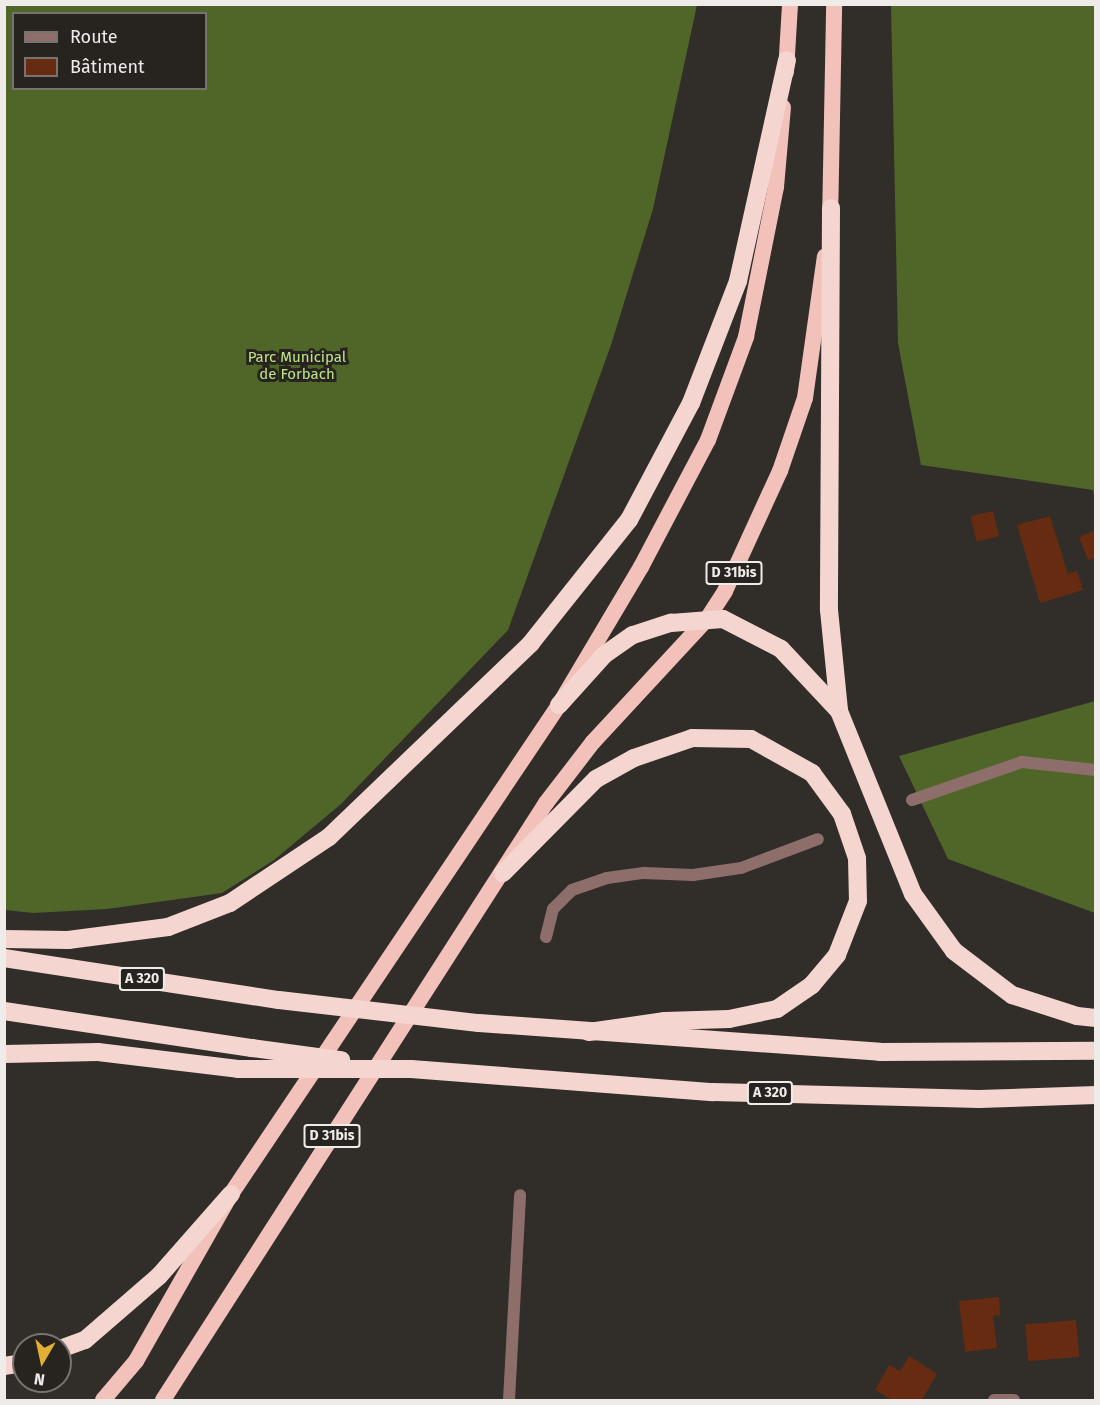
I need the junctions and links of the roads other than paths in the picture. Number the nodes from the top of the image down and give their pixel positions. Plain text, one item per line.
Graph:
1 (790, 4) edge
2 (834, 4) edge
3 (787, 60) junction
4 (831, 208) junction
5 (707, 619) junction
6 (559, 705) junction
7 (839, 711) junction
8 (1095, 770) edge
9 (912, 800) dead end
10 (818, 840) dead end
11 (503, 873) junction
12 (546, 937) dead end
13 (4, 939) edge
14 (4, 958) edge
15 (4, 1011) edge
16 (1095, 1018) edge
17 (589, 1032) junction
18 (1095, 1051) edge
19 (4, 1054) edge
20 (411, 1069) junction
21 (1095, 1095) edge
22 (231, 1194) junction
23 (520, 1195) dead end
24 (72, 1345) edge
25 (103, 1401) edge
26 (163, 1401) edge
27 (508, 1401) edge
28 (994, 1401) edge
29 (1014, 1401) edge

1 - 3 highway
2 - 4 highway, D 31bis
3 - 6 highway
3 - 13 highway
4 - 5 highway, D 31bis
4 - 7 highway
5 - 6 highway
5 - 7 highway
5 - 11 highway, D 31bis
6 - 22 highway
7 - 16 highway
8 - 9 street
10 - 12 street
11 - 17 highway
11 - 26 highway, D 31bis
14 - 17 highway, A 320, bridge
15 - 20 highway, A 320, bridge
17 - 18 highway, A 320
19 - 20 highway, bridge
20 - 21 highway, A 320
22 - 24 highway
22 - 25 highway
23 - 27 street
28 - 29 street

